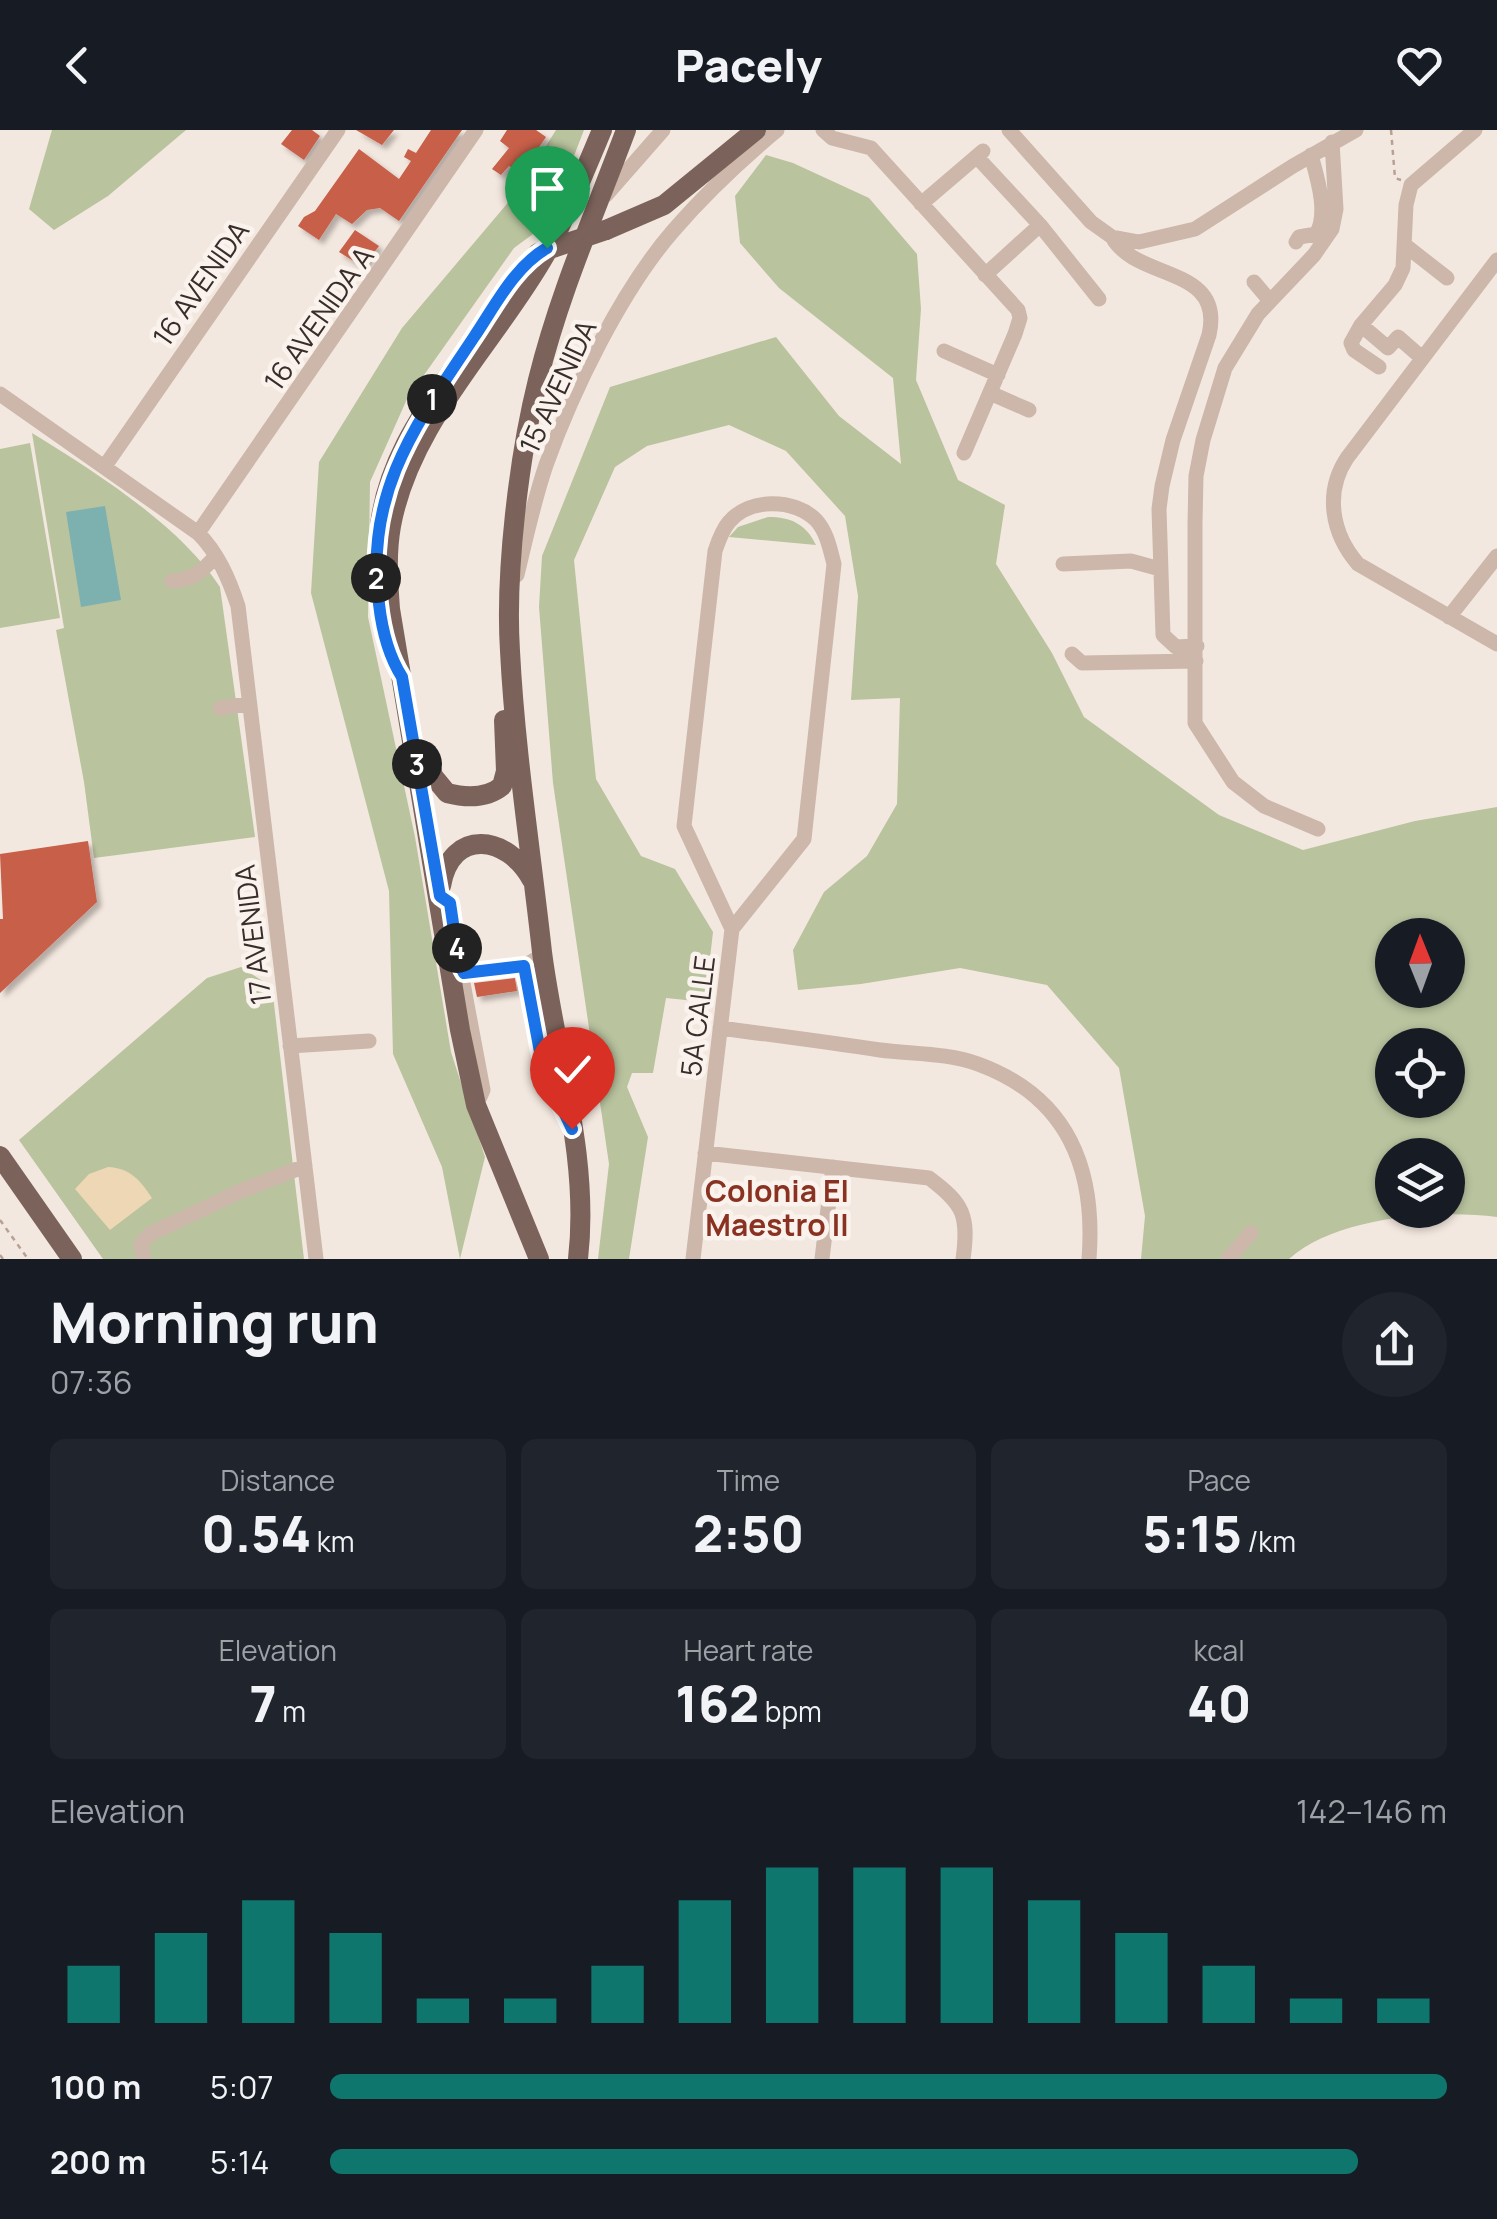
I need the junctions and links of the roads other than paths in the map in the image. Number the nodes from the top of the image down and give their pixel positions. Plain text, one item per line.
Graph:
1 (338, 130) edge
2 (476, 130) edge
3 (602, 130) edge
4 (626, 130) edge
5 (664, 130) edge
6 (756, 130) edge
7 (776, 130) edge
8 (823, 130) edge
9 (870, 130) edge
10 (1009, 130) edge
11 (1356, 130) edge
12 (1475, 130) edge
13 (1332, 142) junction
14 (856, 144) junction
15 (1311, 155) junction
16 (600, 201) junction
17 (922, 204) junction
18 (1040, 225) junction
19 (1112, 236) junction
20 (1298, 239) dead end
21 (1406, 246) junction
22 (1497, 260) edge
23 (985, 274) junction
24 (1447, 278) dead end
25 (1254, 282) dead end
26 (1099, 299) dead end
27 (1270, 301) junction
28 (1361, 325) junction
29 (944, 351) dead end
30 (1418, 364) junction
31 (1378, 368) dead end
32 (998, 375) junction
33 (990, 393) junction
34 (0, 394) edge
35 (1028, 410) dead end
36 (964, 453) dead end
37 (104, 466) junction
38 (198, 533) junction
39 (216, 556) junction
40 (1497, 556) edge
41 (1063, 564) dead end
42 (1160, 570) junction
43 (172, 581) dead end
44 (510, 600) junction
45 (1449, 617) junction
46 (1497, 644) edge
47 (510, 648) junction
48 (1072, 654) dead end
49 (1196, 654) junction
50 (403, 686) junction
51 (249, 704) junction
52 (220, 708) dead end
53 (1318, 829) dead end
54 (536, 886) junction
55 (440, 896) junction
56 (732, 928) junction
57 (533, 961) junction
58 (459, 964) junction
59 (720, 1028) junction
60 (369, 1040) dead end
61 (290, 1046) junction
62 (476, 1106) junction
63 (706, 1153) junction
64 (0, 1156) edge
65 (305, 1166) junction
66 (833, 1167) junction
67 (1251, 1233) dead end
68 (72, 1259) edge
69 (144, 1259) edge
70 (316, 1259) edge
71 (539, 1259) edge
72 (578, 1259) edge
73 (694, 1259) edge
74 (822, 1259) edge
75 (963, 1259) edge
76 (1089, 1259) edge
77 (1228, 1259) edge

1 - 37 street, 16 AVENIDA
2 - 38 street, 16 AVENIDA A
3 - 50 main road
4 - 16 main road
5 - 16 street
6 - 50 main road, bridge
7 - 44 street, 15 AVENIDA
8 - 14 street
9 - 14 street
10 - 19 street
11 - 13 street
12 - 21 street
13 - 15 street
13 - 27 street
14 - 17 street
15 - 19 street
15 - 20 street
16 - 44 main road
17 - 18 street
17 - 23 street
18 - 23 street
18 - 26 street
19 - 42 street
21 - 24 street
21 - 28 street
22 - 30 street
23 - 32 street
25 - 27 street
27 - 49 street
28 - 30 street
28 - 31 street
29 - 32 street
30 - 45 street
32 - 33 street
33 - 35 street
33 - 36 street
34 - 37 street, 17 AVENIDA
37 - 38 street, 17 AVENIDA
38 - 39 street, 17 AVENIDA
39 - 43 street
39 - 51 street, 17 AVENIDA
40 - 45 street
41 - 42 street
42 - 49 street
44 - 47 main road
45 - 46 street
47 - 50 main road
47 - 54 main road
48 - 49 street
49 - 53 street
50 - 55 main road
51 - 52 street
51 - 61 street, 17 AVENIDA
54 - 55 main road
54 - 57 main road
55 - 58 street
55 - 62 main road
56 - 56 street, 5A CALLE
56 - 59 street, 5A CALLE
57 - 58 street
57 - 72 main road
58 - 62 street
59 - 63 street, 5A CALLE
59 - 76 street
60 - 61 street
61 - 65 street, 17 AVENIDA
62 - 71 main road
63 - 66 street
63 - 73 street, 5A CALLE
64 - 68 main road
65 - 69 street
65 - 70 street, 17 AVENIDA
66 - 74 street
66 - 75 street
67 - 77 street

